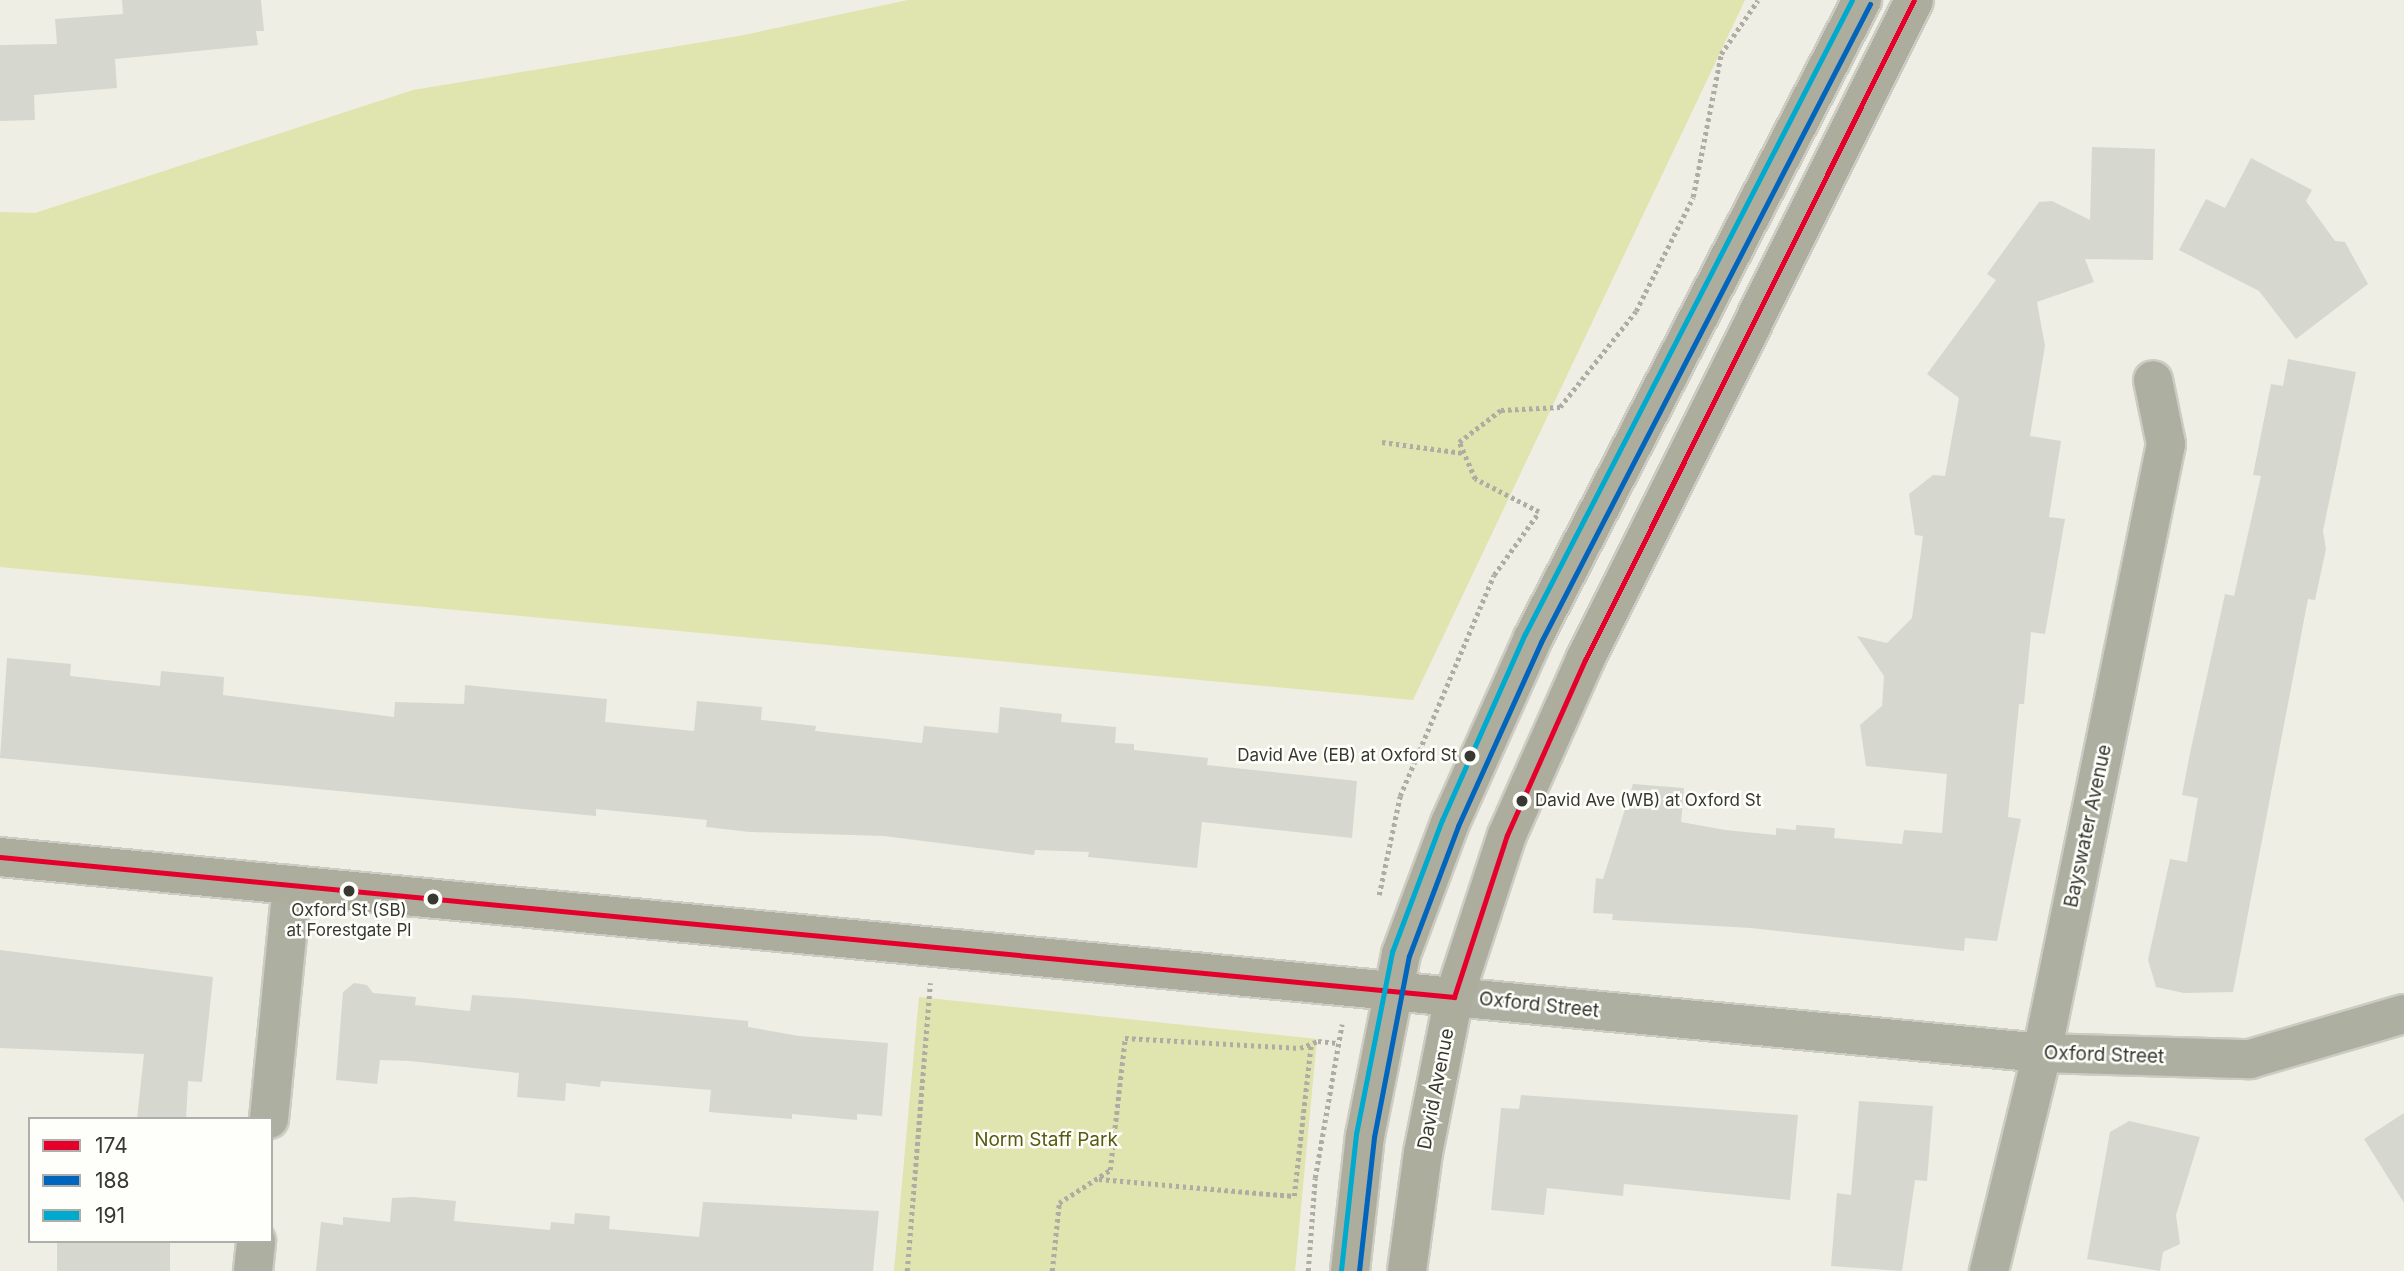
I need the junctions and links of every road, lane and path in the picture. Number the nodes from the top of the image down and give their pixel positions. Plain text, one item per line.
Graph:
1 (1758, 0) edge
2 (1862, 0) edge
3 (1914, 0) edge
4 (2153, 380) dead end
5 (1382, 442) dead end
6 (1464, 453) junction
7 (0, 857) edge
8 (292, 885) junction
9 (1378, 902) dead end
10 (930, 978) dead end
11 (1394, 990) junction
12 (1454, 997) junction
13 (2404, 1014) edge
14 (1311, 1044) junction
15 (2042, 1053) junction
16 (269, 1117) edge
17 (1098, 1179) junction
18 (256, 1243) edge
19 (253, 1271) edge
20 (907, 1271) edge
21 (1052, 1271) edge
22 (1308, 1271) edge
23 (1350, 1271) edge
24 (1407, 1271) edge
25 (1989, 1271) edge

1 - 6 path
2 - 11 main road
3 - 12 main road, David Avenue
4 - 15 street, Bayswater Avenue
5 - 6 path
6 - 9 path
7 - 8 main road, Oxford Street
8 - 11 main road, Oxford Street
8 - 16 street
10 - 20 path
11 - 12 main road, Oxford Street
11 - 23 main road
12 - 15 street, Oxford Street
12 - 24 main road, David Avenue
13 - 15 street, Oxford Street
14 - 17 path
14 - 17 path
14 - 22 path
15 - 25 street, Bayswater Avenue
17 - 21 path
18 - 19 street

